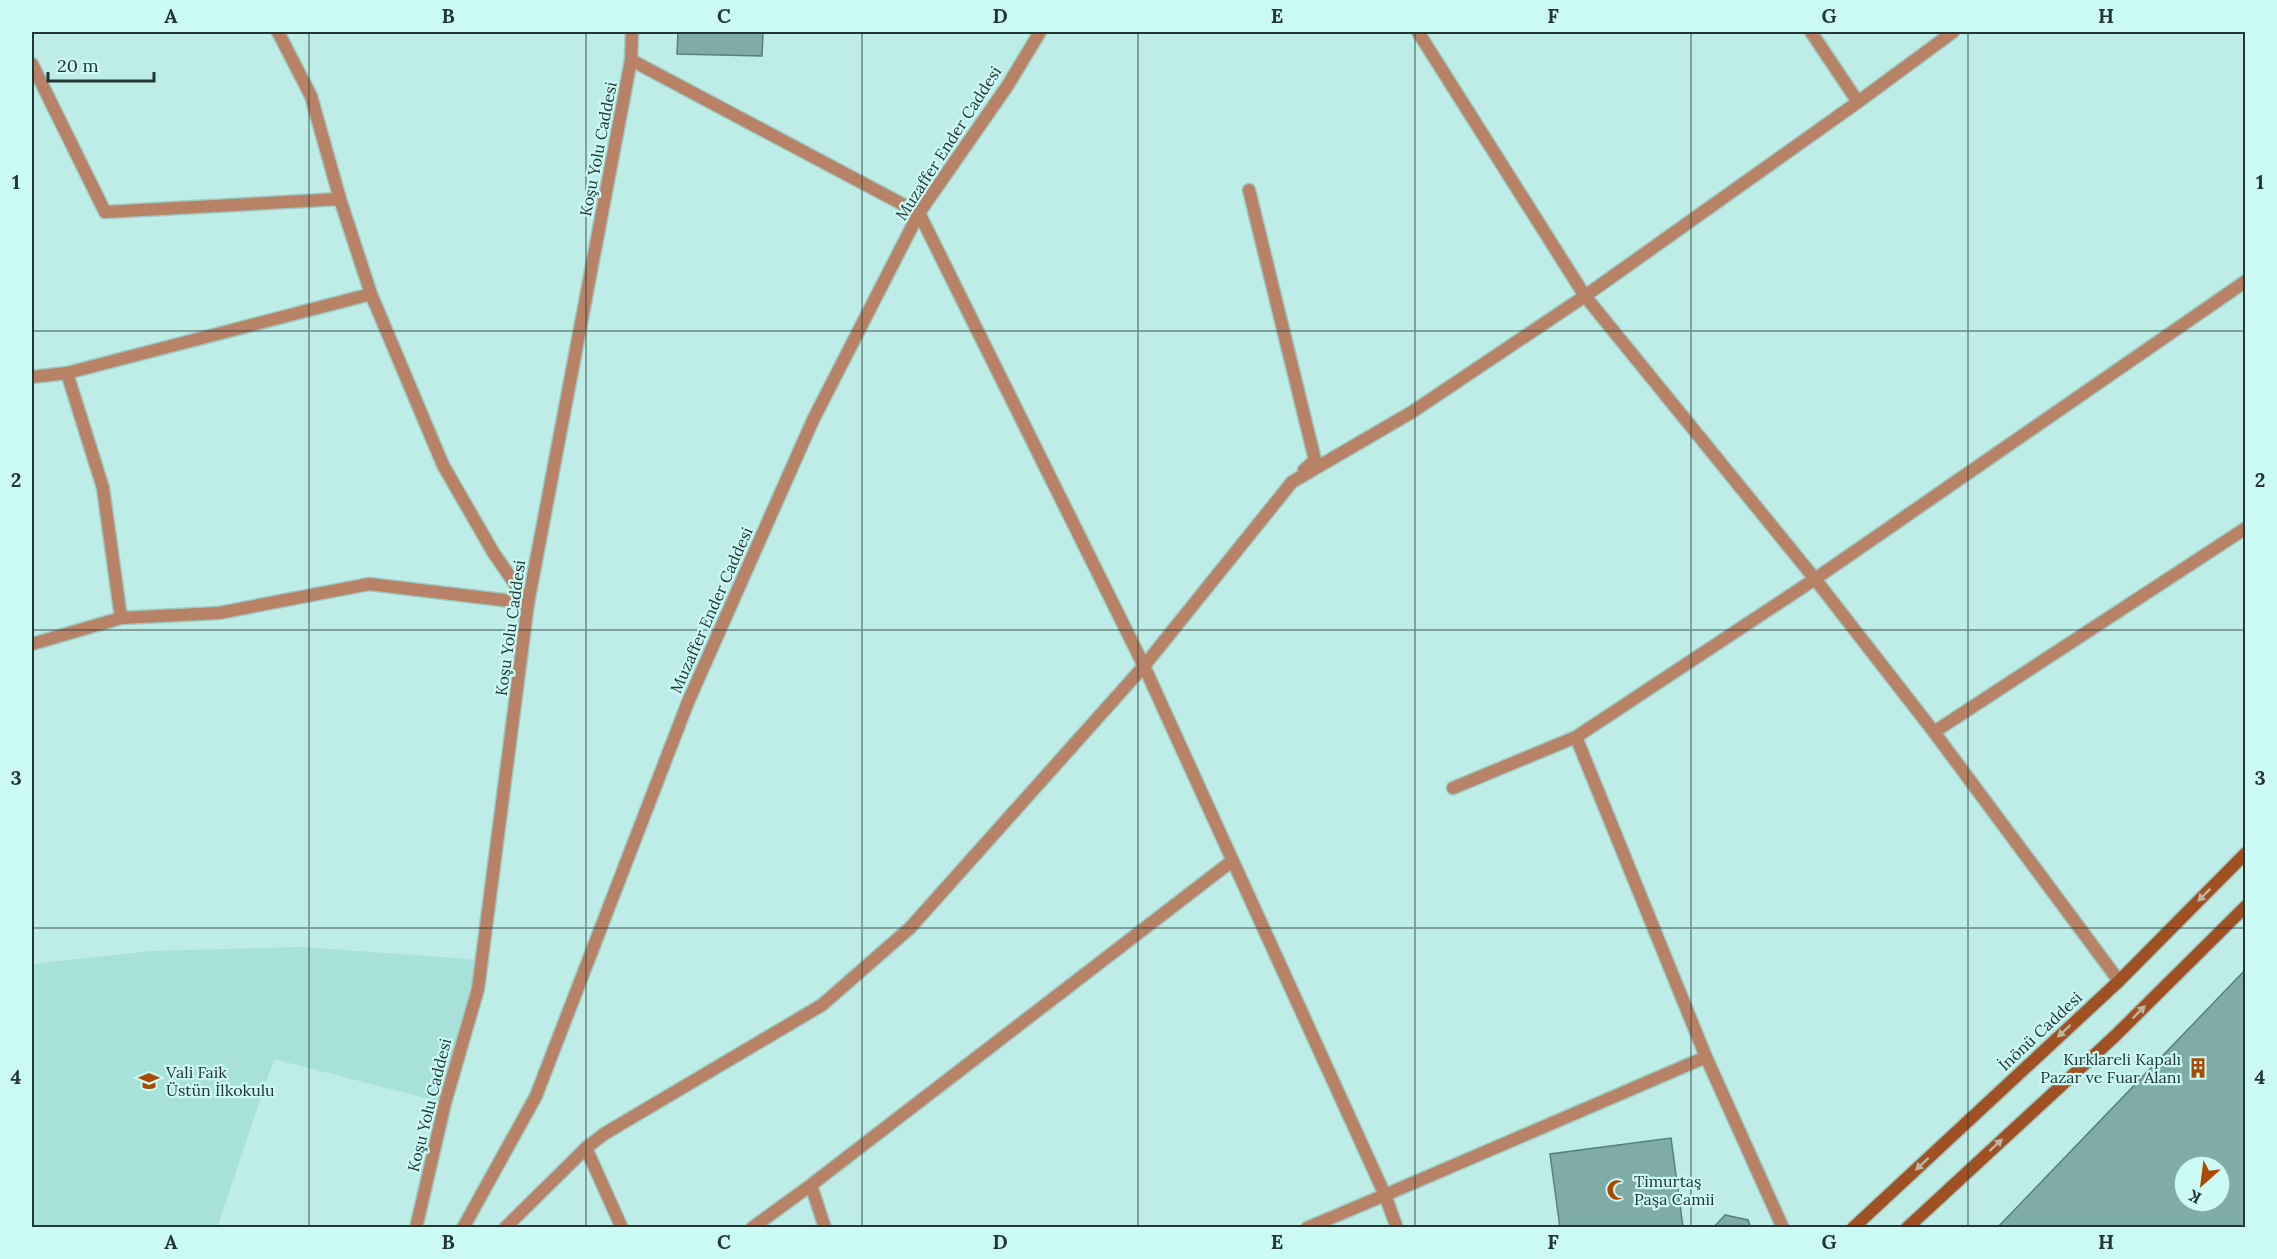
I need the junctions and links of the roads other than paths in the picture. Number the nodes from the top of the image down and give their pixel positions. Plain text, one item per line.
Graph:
1 (278, 32) edge
2 (632, 32) edge
3 (1040, 32) edge
4 (1418, 32) edge
5 (1811, 32) edge
6 (1953, 32) edge
7 (631, 60) junction
8 (32, 64) edge
9 (1858, 102) junction
10 (1249, 190) dead end
11 (340, 199) junction
12 (919, 213) junction
13 (2246, 281) edge
14 (371, 294) junction
15 (1585, 296) junction
16 (67, 373) junction
17 (32, 377) edge
18 (1292, 482) junction
19 (2246, 528) edge
20 (1815, 579) junction
21 (528, 603) junction
22 (121, 618) junction
23 (32, 644) edge
24 (1144, 666) junction
25 (1934, 732) junction
26 (1576, 738) junction
27 (1453, 789) dead end
28 (2246, 854) edge
29 (1232, 861) junction
30 (2246, 906) edge
31 (2118, 981) junction
32 (1707, 1057) junction
33 (586, 1148) junction
34 (811, 1185) junction
35 (1385, 1195) junction
36 (416, 1227) edge
37 (463, 1227) edge
38 (505, 1227) edge
39 (622, 1227) edge
40 (752, 1227) edge
41 (825, 1227) edge
42 (1306, 1227) edge
43 (1397, 1227) edge
44 (1783, 1227) edge
45 (1853, 1227) edge
46 (1907, 1227) edge

1 - 11 street
2 - 7 street, Koşu Yolu Caddesi
3 - 12 street, Muzaffer Ender Caddesi
4 - 15 street
5 - 9 street
6 - 9 street
7 - 12 street
7 - 21 street, Koşu Yolu Caddesi
8 - 11 street
9 - 15 street
10 - 18 street
11 - 14 street
12 - 24 street
12 - 37 street, Muzaffer Ender Caddesi
13 - 20 street
14 - 16 street
14 - 21 street
15 - 18 street
15 - 20 street
16 - 17 street
16 - 22 street
18 - 24 street
19 - 25 street
20 - 25 street
20 - 26 street
21 - 22 street
21 - 36 street, Koşu Yolu Caddesi
22 - 23 street
24 - 29 street
24 - 33 street
25 - 31 street
26 - 27 street
26 - 32 street
28 -> 31 main road, İnönü Caddesi
29 - 34 street
29 - 35 street
46 -> 30 main road
31 -> 45 main road, İnönü Caddesi
32 - 35 street
32 - 44 street
33 - 38 street
33 - 39 street
34 - 40 street
34 - 41 street
35 - 42 street
35 - 43 street

